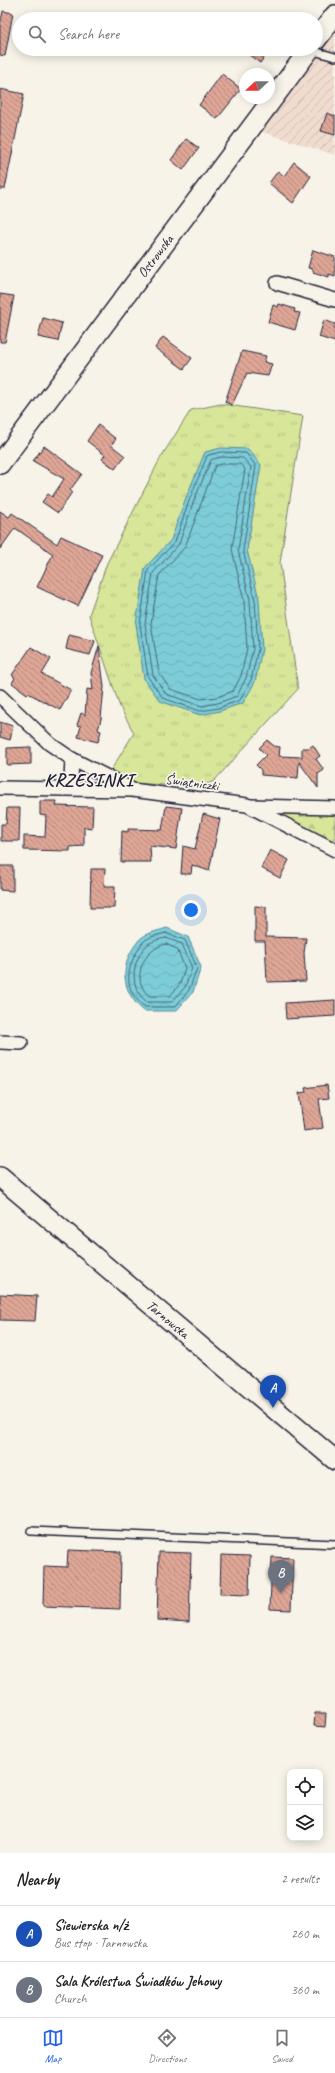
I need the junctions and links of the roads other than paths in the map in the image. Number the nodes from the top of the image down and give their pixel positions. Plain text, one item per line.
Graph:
1 (335, 15) edge
2 (323, 31) edge
3 (323, 51) edge
4 (305, 56) edge
5 (335, 57) edge
6 (277, 282) dead end
7 (335, 300) edge
8 (0, 464) edge
9 (0, 696) edge
10 (72, 759) junction
11 (0, 788) edge
12 (64, 789) junction
13 (132, 790) junction
14 (247, 806) junction
15 (335, 808) edge
16 (335, 850) edge
17 (0, 1042) edge
18 (21, 1043) dead end
19 (0, 1177) edge
20 (335, 1460) edge
21 (32, 1531) dead end
22 (335, 1544) edge

1 - 2 street, Ostrowska
3 - 5 lane
4 - 8 street, Ostrowska
6 - 7 street
9 - 10 street, Świątniczki
10 - 12 street
10 - 13 street, Świątniczki
11 - 12 street, Świątniczki
12 - 13 street, Świątniczki
13 - 14 street, Świątniczki
14 - 15 street, Świątniczki
14 - 16 street, Świątniczki
17 - 18 street
19 - 20 street, Tarnowska
21 - 22 lane

